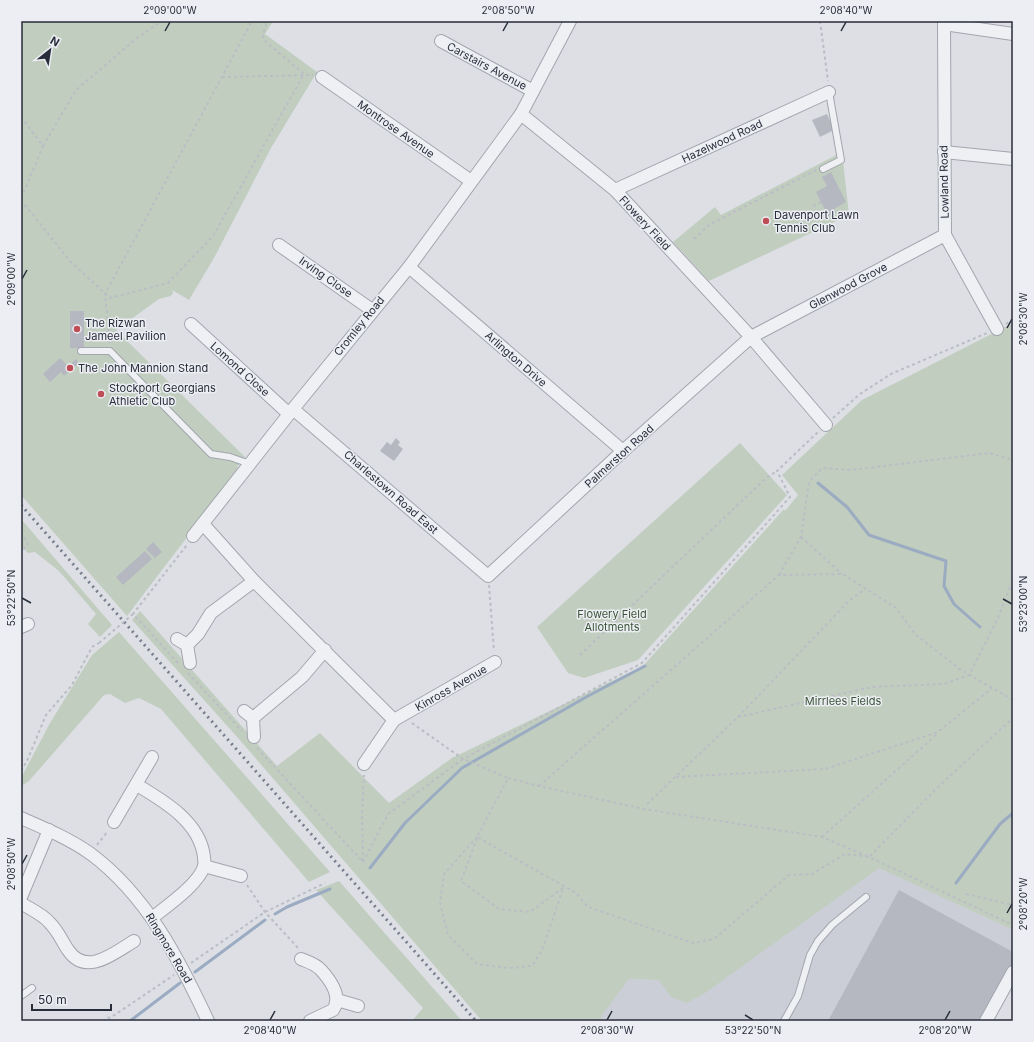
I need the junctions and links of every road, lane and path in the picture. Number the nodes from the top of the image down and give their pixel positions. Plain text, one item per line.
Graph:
1 (162, 21) edge
2 (252, 21) edge
3 (267, 21) edge
4 (570, 21) edge
5 (820, 21) edge
6 (944, 23) edge
7 (1013, 34) edge
8 (441, 41) dead end
9 (304, 74) junction
10 (222, 76) junction
11 (322, 77) dead end
12 (533, 91) junction
13 (829, 92) junction
14 (521, 114) junction
15 (21, 117) edge
16 (43, 146) junction
17 (944, 152) junction
18 (1013, 159) edge
19 (824, 169) joint
20 (470, 181) junction
21 (615, 190) junction
22 (21, 200) edge
23 (821, 202) dead end
24 (813, 206) dead end
25 (945, 235) junction
26 (694, 239) dead end
27 (279, 245) dead end
28 (409, 266) junction
29 (105, 294) junction
30 (372, 310) junction
31 (1013, 319) edge
32 (191, 324) dead end
33 (997, 329) junction
34 (751, 337) junction
35 (81, 351) dead end
36 (110, 351) junction
37 (291, 411) junction
38 (826, 425) junction
39 (623, 451) junction
40 (1013, 460) edge
41 (250, 464) junction
42 (777, 471) junction
43 (203, 524) junction
44 (21, 532) edge
45 (193, 536) joint
46 (801, 537) junction
47 (21, 552) edge
48 (843, 574) junction
49 (779, 575) junction
50 (488, 576) junction
51 (1013, 580) edge
52 (254, 581) junction
53 (1012, 587) edge
54 (866, 589) junction
55 (325, 650) junction
56 (580, 655) dead end
57 (495, 662) joint
58 (190, 663) dead end
59 (969, 675) junction
60 (992, 688) junction
61 (1013, 700) edge
62 (738, 717) junction
63 (398, 718) junction
64 (1013, 718) edge
65 (938, 732) junction
66 (254, 737) dead end
67 (152, 756) dead end
68 (464, 759) junction
69 (364, 764) joint
70 (21, 771) edge
71 (676, 777) junction
72 (508, 778) junction
73 (137, 785) junction
74 (538, 786) junction
75 (647, 804) dead end
76 (21, 818) edge
77 (114, 822) joint
78 (49, 830) junction
79 (477, 837) junction
80 (822, 837) junction
81 (90, 854) junction
82 (869, 857) junction
83 (204, 866) junction
84 (241, 876) joint
85 (325, 883) dead end
86 (564, 886) junction
87 (966, 894) dead end
88 (21, 896) edge
89 (866, 897) dead end
90 (21, 903) edge
91 (1013, 905) edge
92 (265, 912) junction
93 (152, 918) junction
94 (1013, 925) edge
95 (134, 941) dead end
96 (301, 959) joint
97 (184, 969) junction
98 (1013, 972) edge
99 (32, 988) dead end
100 (21, 996) edge
101 (337, 1000) junction
102 (358, 1006) dead end
103 (102, 1021) edge
104 (208, 1021) edge
105 (310, 1021) edge
106 (784, 1021) edge
107 (986, 1021) edge

1 - 16 path
2 - 10 path
3 - 9 path
4 - 12 street
5 - 13 path
6 - 7 street
6 - 17 street, Lowland Road
8 - 12 street, Carstairs Avenue
9 - 10 path
9 - 29 path
10 - 29 path
11 - 20 street, Montrose Avenue
12 - 14 street
13 - 19 lane
13 - 21 street, Hazelwood Road
14 - 20 street, Cromley Road
14 - 21 street, Flowery Field
15 - 16 path
16 - 22 path
17 - 18 street
17 - 25 street, Lowland Road
19 - 26 path
20 - 28 street, Cromley Road
21 - 34 street, Flowery Field
22 - 29 path
23 - 24 path
25 - 33 street, Lowland Road
25 - 34 street, Glenwood Grove
27 - 30 street, Irving Close
28 - 30 street, Cromley Road
28 - 39 street, Arlington Drive
29 - 36 path
30 - 37 street, Cromley Road
31 - 33 path
32 - 37 street, Lomond Close
33 - 38 path
34 - 38 street, Flowery Field
34 - 39 street, Palmerston Road
35 - 36 lane
36 - 41 lane
37 - 41 street, Cromley Road
37 - 50 street, Charlestown Road East
38 - 42 path
39 - 50 street, Palmerston Road
40 - 46 path
41 - 43 street, Cromley Road
42 - 56 path
42 - 68 path
43 - 45 street, Cromley Road
43 - 52 street
44 - 47 path
45 - 70 path, bridge
46 - 48 path
46 - 49 path
48 - 49 path
48 - 54 path
49 - 74 path
50 - 57 path, Kinross Avenue
51 - 53 path
52 - 55 street
52 - 58 street
53 - 59 path
54 - 59 path
54 - 62 path
55 - 63 street
55 - 66 street
57 - 63 street, Kinross Avenue
59 - 60 path
59 - 62 path
60 - 61 path
60 - 65 path
62 - 71 path
63 - 68 path
63 - 69 street, Kinross Avenue
64 - 82 path
65 - 71 path
65 - 80 path
67 - 73 street
68 - 69 path
68 - 72 path
71 - 75 path
72 - 74 path
72 - 79 path
73 - 77 street
73 - 83 street
74 - 80 path
76 - 78 street, Ringmore Road
77 - 81 path
78 - 81 street, Ringmore Road
78 - 88 street
79 - 86 path
79 - 86 path
79 - 86 path
80 - 82 path
81 - 93 street, Ringmore Road
82 - 86 path
82 - 94 path
83 - 84 street
83 - 93 street
84 - 92 path
85 - 92 path
87 - 91 path
89 - 106 lane
90 - 95 street
92 - 96 path
92 - 97 path
93 - 97 street, Ringmore Road
96 - 101 street
97 - 103 path
97 - 104 street, Ringmore Road
98 - 107 street
99 - 100 lane
101 - 102 street
101 - 105 street

